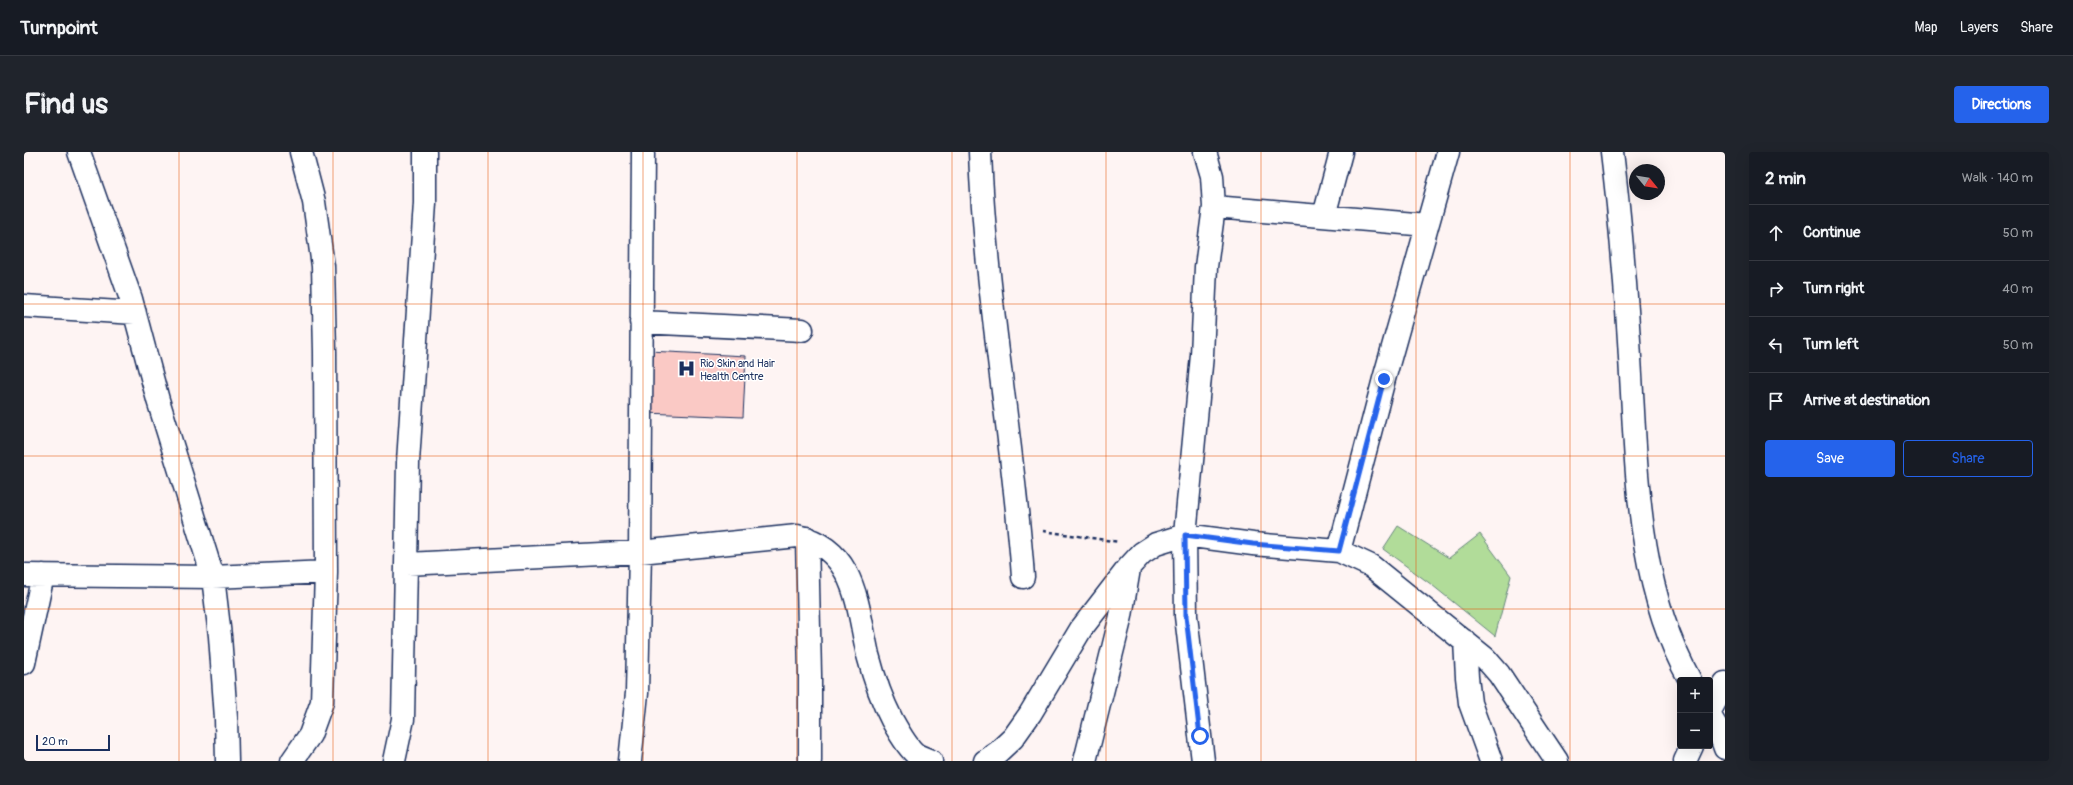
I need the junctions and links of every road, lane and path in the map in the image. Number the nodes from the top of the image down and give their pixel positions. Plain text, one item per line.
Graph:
1 (79, 152) edge
2 (301, 152) edge
3 (425, 152) edge
4 (642, 152) edge
5 (980, 152) edge
6 (1205, 152) edge
7 (1341, 152) edge
8 (1448, 152) edge
9 (1612, 152) edge
10 (1214, 206) junction
11 (1324, 216) junction
12 (1427, 225) junction
13 (24, 306) edge
14 (135, 313) junction
15 (641, 322) junction
16 (802, 330) dead end
17 (1019, 527) junction
18 (1185, 535) junction
19 (807, 538) junction
20 (1339, 551) junction
21 (640, 552) junction
22 (1136, 560) junction
23 (407, 564) junction
24 (326, 572) junction
25 (34, 575) edge
26 (213, 577) junction
27 (1023, 577) dead end
28 (1465, 641) junction
29 (24, 663) edge
30 (1688, 677) edge
31 (1725, 683) edge
32 (1713, 705) edge
33 (1713, 721) edge
34 (1725, 748) edge
35 (1691, 749) edge
36 (227, 761) edge
37 (292, 761) edge
38 (394, 761) edge
39 (630, 761) edge
40 (810, 761) edge
41 (931, 761) edge
42 (985, 761) edge
43 (1085, 761) edge
44 (1203, 761) edge
45 (1491, 761) edge
46 (1557, 761) edge
47 (1685, 761) edge

1 - 14 street
2 - 24 street
3 - 23 street
4 - 15 street
5 - 17 street
6 - 10 street
7 - 11 street
8 - 12 street
9 - 30 street
10 - 11 street
10 - 18 street
11 - 12 street
12 - 20 street
13 - 14 street
14 - 26 street
15 - 16 street
15 - 21 street
17 - 22 path
17 - 27 street
18 - 20 street
18 - 22 street
18 - 44 street
19 - 21 street
19 - 40 street
19 - 41 street
20 - 28 street
21 - 23 street
21 - 39 street
22 - 42 street
22 - 43 street
23 - 38 street
24 - 26 street
24 - 37 street
25 - 26 street
25 - 29 street
26 - 36 street
28 - 45 street
28 - 46 street
31 - 32 street
33 - 34 street
35 - 47 street

